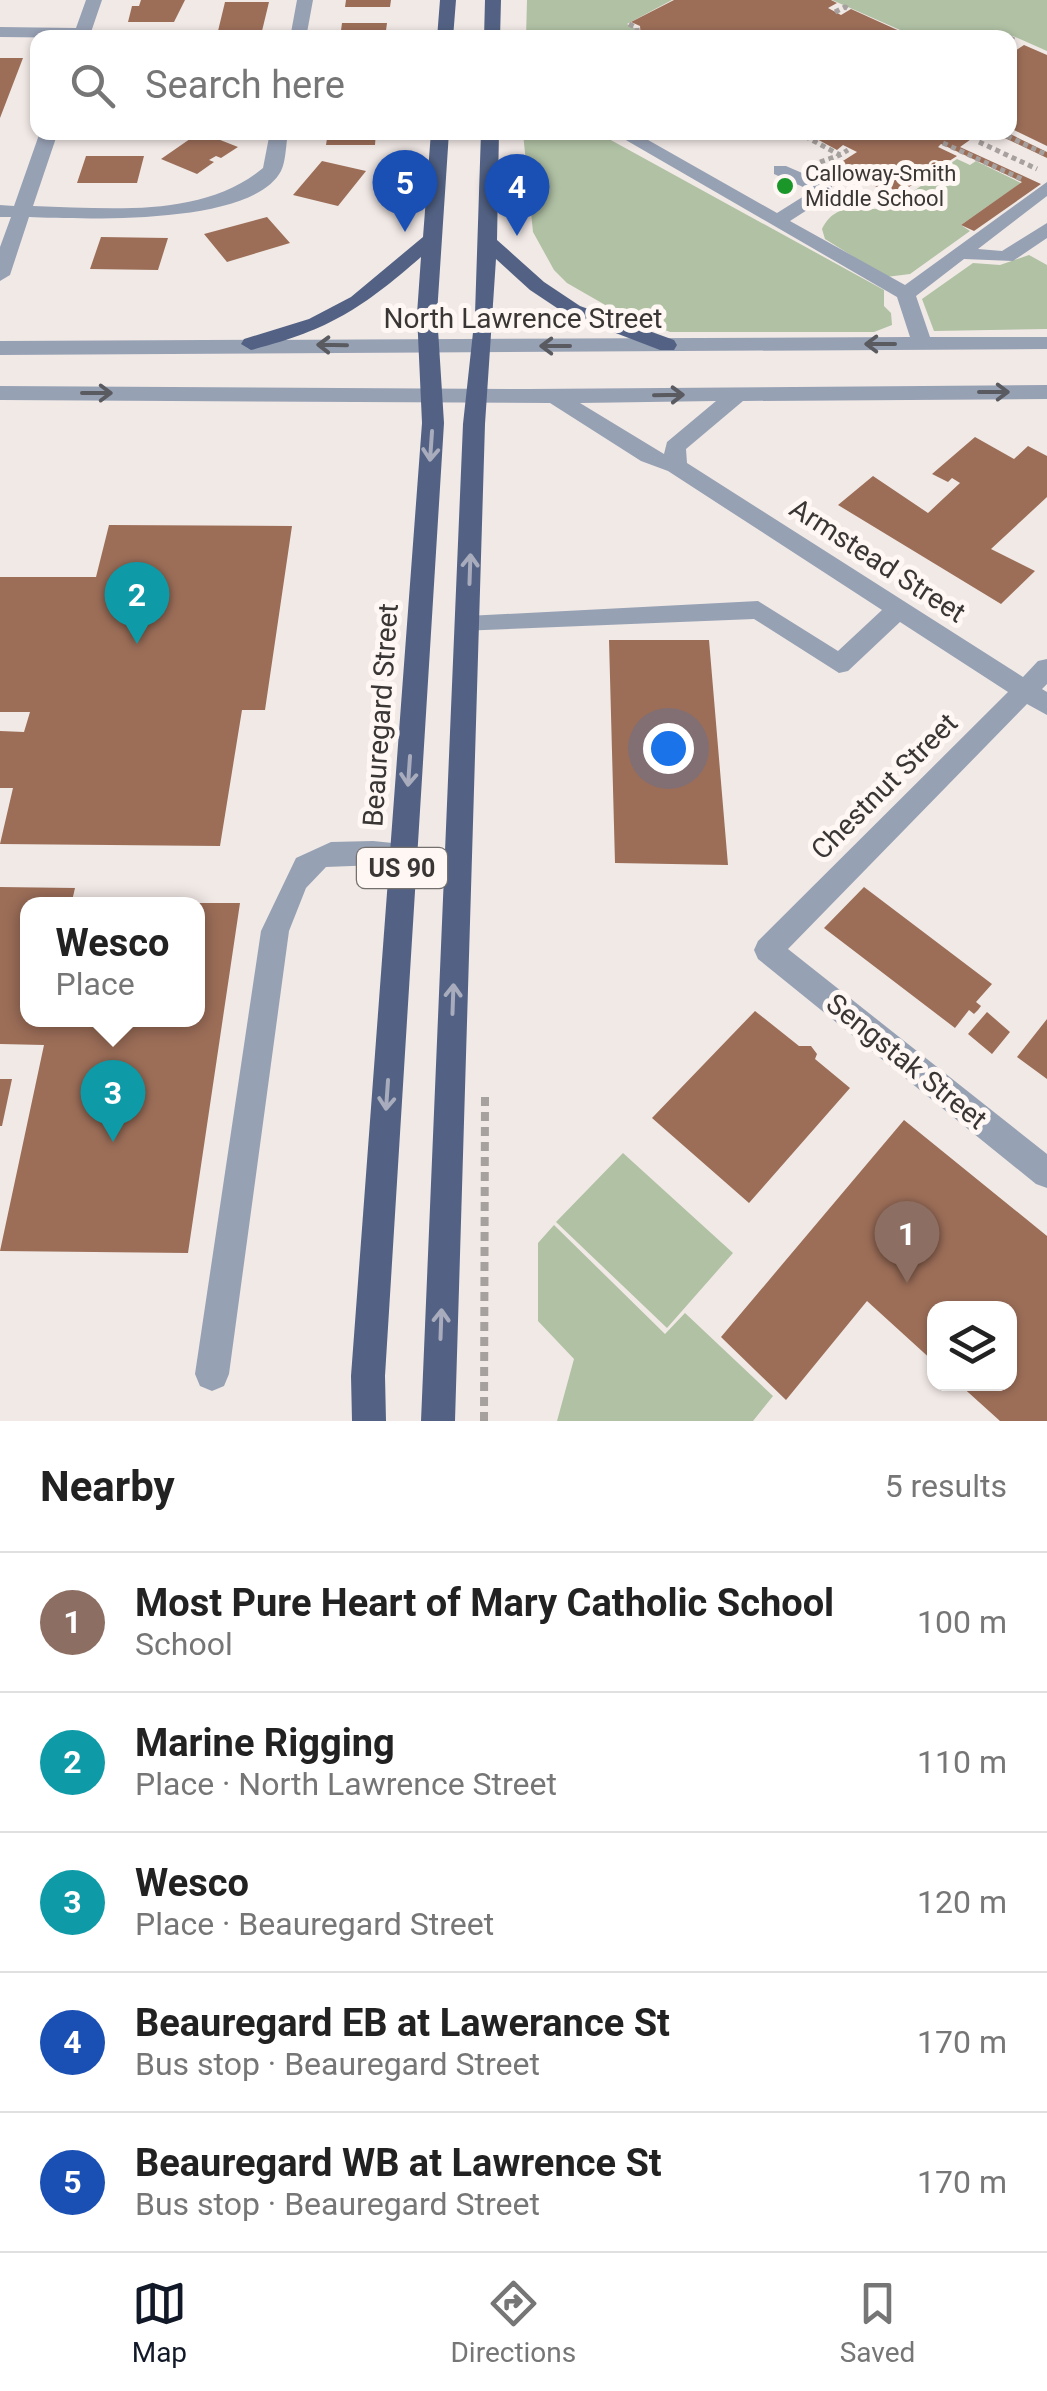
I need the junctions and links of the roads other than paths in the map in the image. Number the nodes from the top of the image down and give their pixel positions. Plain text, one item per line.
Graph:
1 (94, 0) edge
2 (305, 0) edge
3 (448, 0) edge
4 (492, 0) edge
5 (84, 30) edge
6 (299, 30) edge
7 (446, 30) edge
8 (492, 30) edge
9 (0, 32) edge
10 (30, 33) edge
11 (46, 140) edge
12 (278, 140) edge
13 (439, 140) edge
14 (490, 140) edge
15 (634, 140) edge
16 (780, 170) dead end
17 (1039, 186) edge
18 (0, 210) edge
19 (22, 211) junction
20 (777, 222) junction
21 (1047, 229) edge
22 (433, 238) junction
23 (976, 238) junction
24 (488, 242) junction
25 (1026, 246) junction
26 (957, 253) junction
27 (1047, 254) edge
28 (0, 275) edge
29 (906, 294) junction
30 (1047, 343) edge
31 (251, 344) junction
32 (922, 344) junction
33 (668, 345) junction
34 (429, 346) junction
35 (482, 346) junction
36 (0, 348) edge
37 (1047, 392) edge
38 (0, 393) edge
39 (738, 394) junction
40 (431, 396) junction
41 (477, 396) junction
42 (554, 396) junction
43 (676, 466) junction
44 (898, 609) junction
45 (467, 625) junction
46 (1047, 668) edge
47 (1036, 698) edge
48 (403, 853) junction
49 (768, 950) joint
50 (1047, 1172) edge
51 (212, 1374) dead end
52 (369, 1421) edge
53 (438, 1421) edge

1 - 5 street
2 - 6 street
3 - 7 main road
4 - 8 main road
9 - 10 street
11 - 19 street
12 - 19 street
13 - 22 main road, Beauregard Street / US 90
14 - 24 main road, US 90
15 - 20 street
16 - 20 street
17 - 23 street
18 - 19 street
19 - 28 street
20 - 29 street
21 - 25 street
22 - 31 main road
22 - 34 main road, Beauregard Street / US 90
23 - 25 street
23 - 26 street
24 - 33 main road
24 - 35 main road, US 90
25 - 26 street
25 - 27 street
26 - 29 street
29 - 32 street
30 - 32 street, North Lawrence Street
34 -> 31 street, North Lawrence Street
31 - 36 street, North Lawrence Street
32 -> 33 street, North Lawrence Street
33 -> 35 street, North Lawrence Street
34 - 35 street, North Lawrence Street
34 - 40 main road, Beauregard Street / US 90
35 - 41 main road, US 90
39 -> 37 street
38 -> 40 street
42 -> 39 street
39 - 43 street
40 - 41 street
40 -> 48 main road, Beauregard Street / US 90
41 - 42 street
45 -> 41 main road, US 90
42 - 43 street, Armstead Street
43 - 44 street, Armstead Street
44 - 45 street
44 - 47 street, Armstead Street
53 -> 45 main road, US 90
46 - 47 street, Chestnut Street
47 - 49 street, Chestnut Street
48 - 51 street
48 -> 52 main road, Beauregard Street / US 90
49 - 50 street, Sengstak Street

